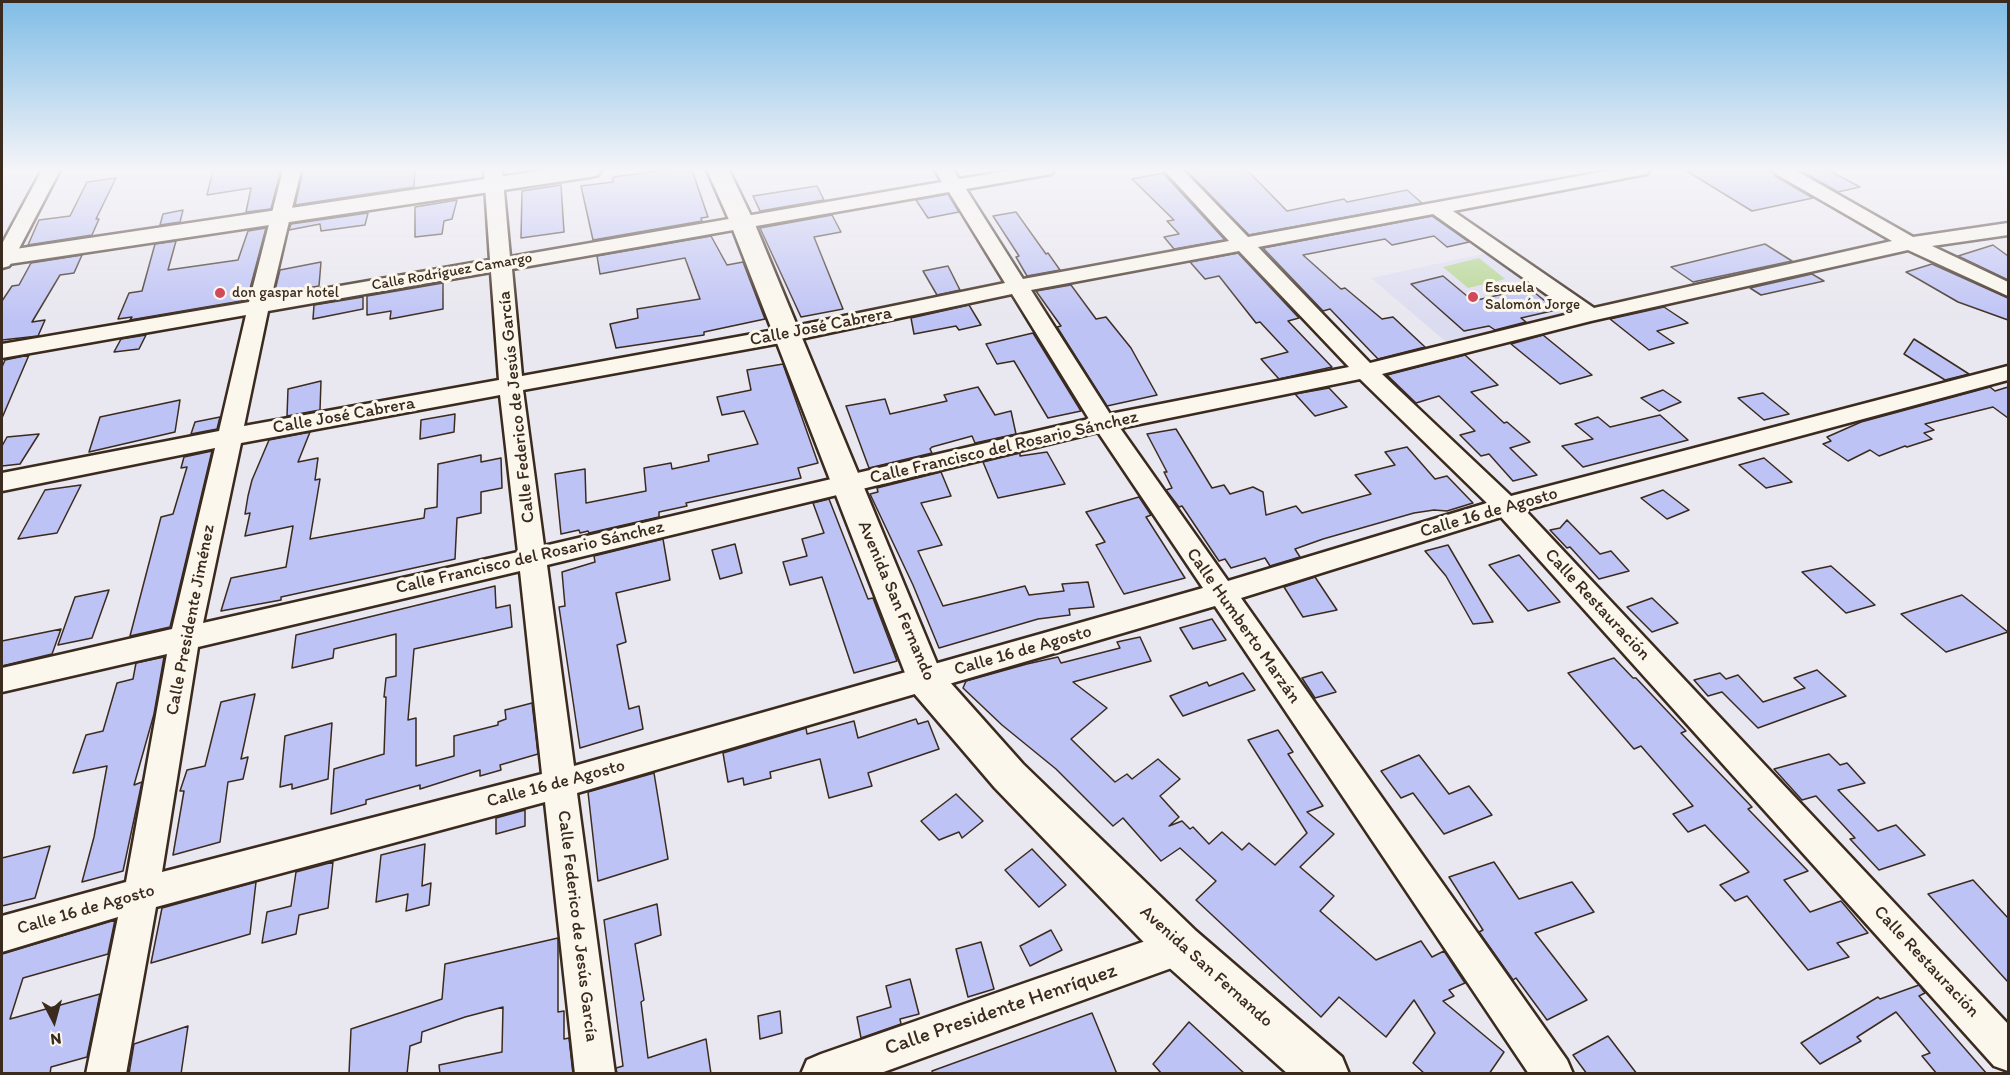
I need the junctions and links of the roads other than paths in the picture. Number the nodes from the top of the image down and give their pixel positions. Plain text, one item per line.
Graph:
1 (23, 220) edge
2 (252, 220) edge
3 (278, 220) edge
4 (497, 220) edge
5 (751, 220) edge
6 (977, 220) edge
7 (1219, 220) edge
8 (1379, 220) edge
9 (1454, 220) edge
10 (1870, 220) edge
11 (742, 222) junction
12 (2008, 229) edge
13 (1910, 243) junction
14 (1243, 246) junction
15 (2, 259) edge
16 (502, 264) junction
17 (1019, 286) junction
18 (2008, 290) edge
19 (258, 306) junction
20 (1590, 315) junction
21 (786, 335) junction
22 (2, 351) edge
23 (1365, 371) junction
24 (2008, 373) edge
25 (511, 385) junction
26 (1104, 423) junction
27 (229, 437) junction
28 (2, 482) edge
29 (847, 484) junction
30 (1506, 506) junction
31 (534, 558) junction
32 (1220, 594) junction
33 (185, 636) junction
34 (2, 680) edge
35 (925, 680) junction
36 (560, 784) junction
37 (141, 894) junction
38 (2, 934) edge
39 (1180, 947) junction
40 (2008, 1052) edge
41 (106, 1074) edge
42 (596, 1074) edge
43 (821, 1074) edge
44 (1325, 1074) edge
45 (1553, 1074) edge

1 - 15 street
2 - 15 street
3 - 19 street, Calle Presidente Jiménez
4 - 16 street, Calle Federico de Jesús García
5 - 11 street, Calle Rodríguez Camargo
6 - 17 street, Calle Humberto Marzán
7 - 14 street, Calle Restauración
8 - 14 street, Calle José Cabrera
9 - 20 street
10 - 13 street
11 - 16 street, Calle Rodríguez Camargo
11 - 21 street, Avenida San Fernando
12 - 13 street, Calle Francisco del Rosario Sánchez
13 - 18 street
13 - 20 street, Calle Francisco del Rosario Sánchez
14 - 17 street, Calle José Cabrera
14 - 23 street, Calle Restauración
16 - 19 street, Calle Rodríguez Camargo
16 - 25 street, Calle Federico de Jesús García
17 - 21 street, Calle José Cabrera
17 - 26 street, Calle Humberto Marzán
19 - 22 street, Calle Rodríguez Camargo
19 - 27 street, Calle Presidente Jiménez
20 - 23 street, Calle Francisco del Rosario Sánchez
21 - 25 street, Calle José Cabrera
21 - 29 street, Avenida San Fernando
23 - 26 street, Calle Francisco del Rosario Sánchez
23 - 30 street, Calle Restauración
24 - 30 street, Calle 16 de Agosto
25 - 27 street, Calle José Cabrera
25 - 31 street, Calle Federico de Jesús García
26 - 29 street, Calle Francisco del Rosario Sánchez
26 - 32 street, Calle Humberto Marzán
27 - 28 street, Calle José Cabrera
27 - 33 street, Calle Presidente Jiménez
29 - 31 street, Calle Francisco del Rosario Sánchez
29 - 35 street, Avenida San Fernando
30 - 32 street, Calle 16 de Agosto
30 - 40 street, Calle Restauración
31 - 33 street, Calle Francisco del Rosario Sánchez
31 - 36 street, Calle Federico de Jesús García
32 - 35 street, Calle 16 de Agosto
32 - 45 street, Calle Humberto Marzán
33 - 34 street, Calle Francisco del Rosario Sánchez
33 - 37 street, Calle Presidente Jiménez
35 - 36 street, Calle 16 de Agosto
35 - 39 street, Avenida San Fernando
36 - 37 street, Calle 16 de Agosto
36 - 42 street, Calle Federico de Jesús García
37 - 38 street, Calle 16 de Agosto
37 - 41 street, Calle Presidente Jiménez
39 - 43 street, Calle Presidente Henríquez
39 - 44 street, Avenida San Fernando

